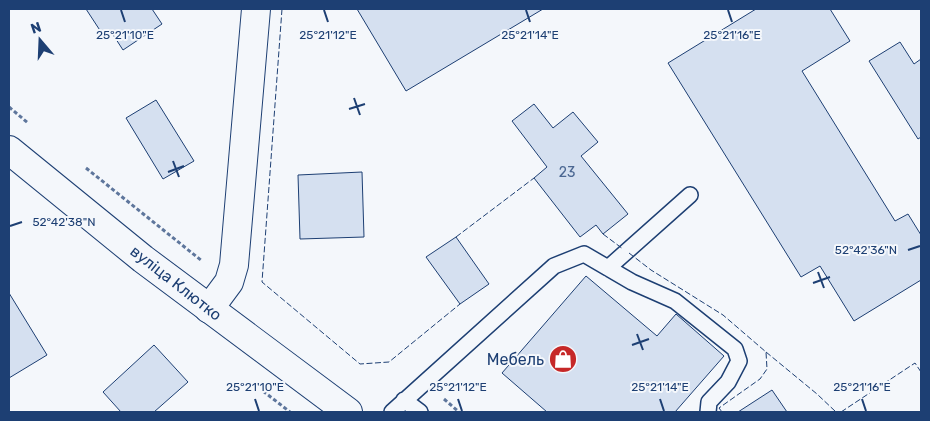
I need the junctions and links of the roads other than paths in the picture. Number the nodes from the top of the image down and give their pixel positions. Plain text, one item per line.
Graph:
1 (256, 9) edge
2 (11, 156) edge
3 (690, 195) dead end
4 (608, 268) junction
5 (209, 310) junction
6 (404, 400) junction
7 (348, 412) edge
8 (392, 412) edge
9 (420, 412) edge
10 (708, 412) edge

1 - 5 main road
2 - 5 main road, вуліца Клютко
3 - 4 lane
4 - 6 lane
4 - 10 lane
5 - 7 main road, вуліца Клютко
6 - 8 lane
6 - 9 lane

